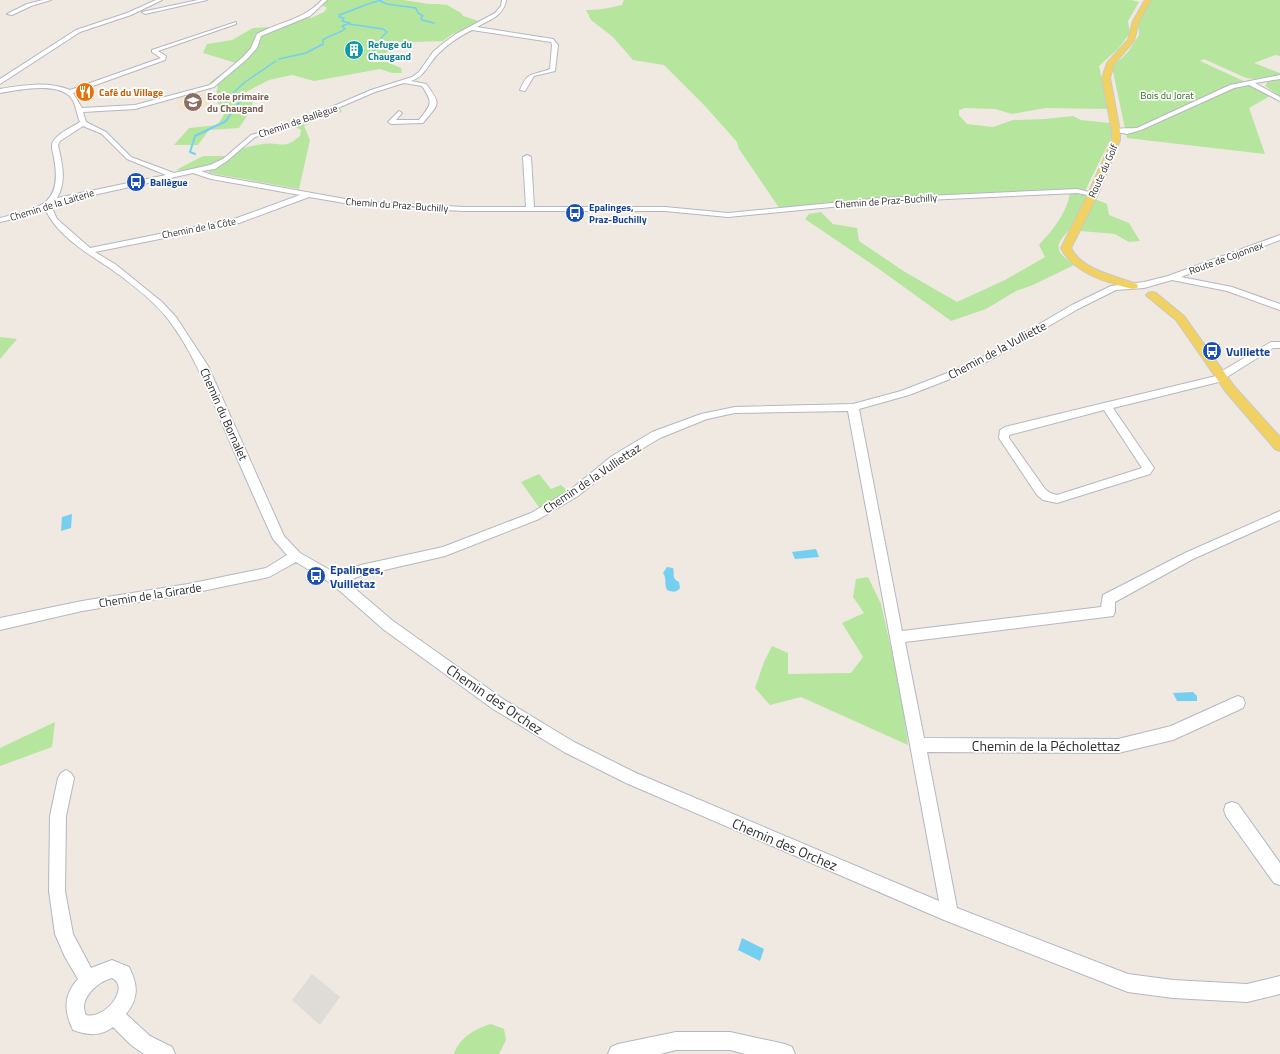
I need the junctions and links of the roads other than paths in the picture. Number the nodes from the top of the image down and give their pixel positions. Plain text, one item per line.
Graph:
1 (49, 0) edge
2 (160, 0) edge
3 (204, 0) edge
4 (325, 0) edge
5 (504, 0) edge
6 (1145, 1) edge
7 (10, 14) dead end
8 (122, 16) junction
9 (234, 23) dead end
10 (472, 28) junction
11 (1280, 77) edge
12 (404, 81) junction
13 (0, 82) edge
14 (1250, 83) junction
15 (523, 90) dead end
16 (0, 92) edge
17 (70, 92) junction
18 (1280, 99) edge
19 (79, 110) junction
20 (399, 113) dead end
21 (83, 123) junction
22 (1116, 131) junction
23 (527, 157) dead end
24 (196, 172) junction
25 (175, 176) junction
26 (1094, 194) junction
27 (308, 195) junction
28 (47, 206) junction
29 (530, 210) junction
30 (679, 210) joint
31 (0, 220) edge
32 (1280, 237) edge
33 (88, 251) junction
34 (1171, 278) junction
35 (1113, 283) junction
36 (1133, 286) junction
37 (1152, 295) joint
38 (1280, 307) edge
39 (1280, 345) edge
40 (1222, 377) junction
41 (853, 406) junction
42 (1106, 406) junction
43 (1280, 446) edge
44 (1280, 515) edge
45 (296, 556) junction
46 (336, 580) junction
47 (0, 624) edge
48 (897, 637) junction
49 (1238, 702) dead end
50 (918, 745) junction
51 (66, 778) dead end
52 (1232, 810) dead end
53 (1280, 877) edge
54 (950, 914) junction
55 (89, 981) junction
56 (1280, 985) edge
57 (114, 1015) junction
58 (166, 1054) edge
59 (618, 1054) edge
60 (785, 1054) edge

1 - 7 street
2 - 8 street
3 - 8 street
4 - 19 street
5 - 10 street, Chemin de Ballègue
6 - 22 main road, Route du Golf
8 - 13 street
9 - 17 street
10 - 12 street, Chemin de Ballègue
10 - 15 street
11 - 14 street
12 - 20 street
12 - 24 street, Chemin de Ballègue
14 - 18 street
14 - 22 street
16 - 17 street
17 - 19 street
19 - 21 street
21 - 25 street
21 - 28 street
22 - 26 main road, Route du Golf
23 - 29 street
24 - 25 street, Chemin de Ballègue
24 - 27 street, Chemin du Praz-Buchilly
25 - 28 street, Chemin de la Laiterie
26 - 30 street, Chemin de Praz-Buchilly
26 - 35 main road, Route du Golf
27 - 29 street, Chemin du Praz-Buchilly
27 - 33 street, Chemin de la Côte
28 - 31 street, Chemin de la Laiterie
28 - 33 street, Chemin du Bornalet
29 - 30 street, Chemin du Praz-Buchilly
32 - 34 street, Route de Cojonnex
33 - 45 street, Chemin du Bornalet
34 - 36 street, Route de Cojonnex
34 - 38 street, Route de Cojonnex
35 - 36 main road, Route du Golf
35 - 41 street, Chemin de la Vulliette
36 - 37 street
37 - 40 main road
39 - 40 street
40 - 42 street
40 - 43 main road
41 - 46 street, Chemin de la Vulliettaz
41 - 48 street
42 - 42 street
44 - 48 street
45 - 46 street, Chemin du Bornalet
45 - 47 street, Chemin de la Girarde
46 - 54 street, Chemin des Orchez
48 - 50 street
49 - 50 street, Chemin de la Pécholettaz
50 - 54 street
51 - 55 street
52 - 53 street
54 - 56 street, Chemin des Orchez
55 - 57 street
55 - 57 street
57 - 58 street
59 - 60 street

